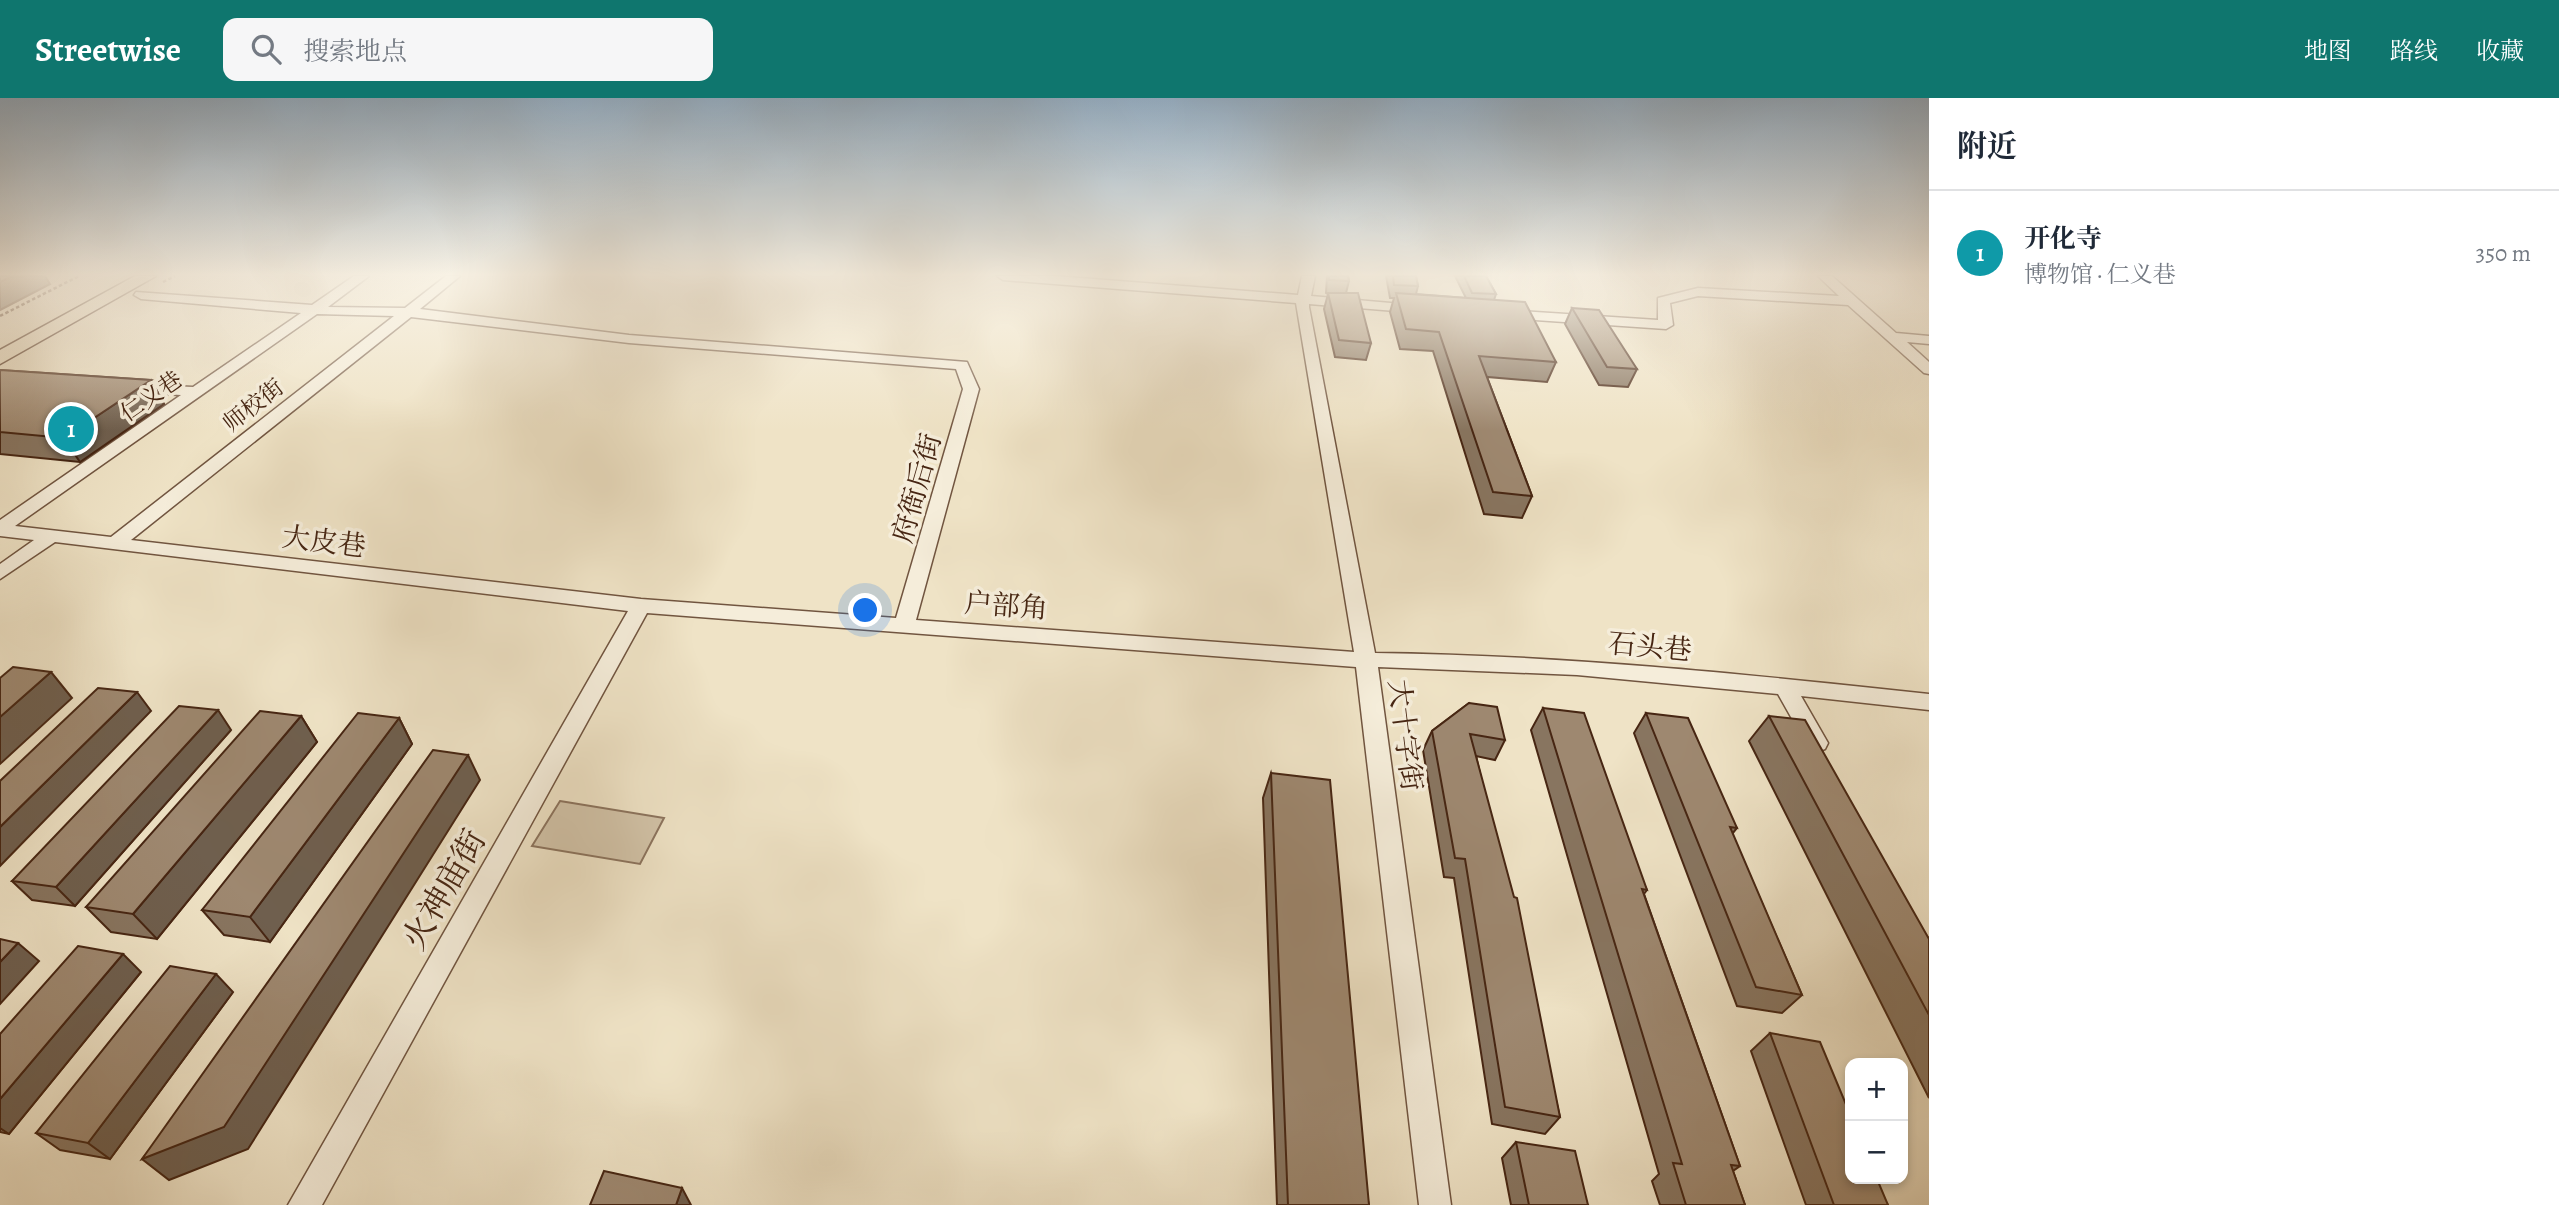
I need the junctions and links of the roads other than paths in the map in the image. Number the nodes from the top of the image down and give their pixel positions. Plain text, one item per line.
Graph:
1 (55, 328) edge
2 (290, 328) edge
3 (388, 328) edge
4 (536, 328) edge
5 (1309, 328) edge
6 (1883, 328) edge
7 (1895, 337) junction
8 (1929, 340) edge
9 (0, 358) edge
10 (1929, 370) edge
11 (119, 386) edge
12 (197, 392) junction
13 (0, 529) edge
14 (50, 537) junction
15 (114, 544) junction
16 (0, 573) edge
17 (641, 606) junction
18 (904, 626) junction
19 (1366, 660) junction
20 (1786, 687) junction
21 (1929, 702) edge
22 (1831, 770) edge
23 (304, 1205) edge
24 (1435, 1205) edge

1 - 9 main road
2 - 12 street, 仁义巷
3 - 15 street, 师校街
4 - 18 street, 府衙后街
5 - 19 street, 大十字街
6 - 7 street
7 - 8 street
7 - 10 street
11 - 12 street
12 - 13 street, 仁义巷
13 - 14 street, 大皮巷
14 - 15 street, 大皮巷
14 - 16 street
15 - 17 street, 大皮巷
17 - 18 street, 户部角
17 - 23 street, 火神庙街
18 - 19 street, 户部角
19 - 20 street, 石头巷
19 - 24 street, 大十字街
20 - 21 street, 石头巷
20 - 22 street

